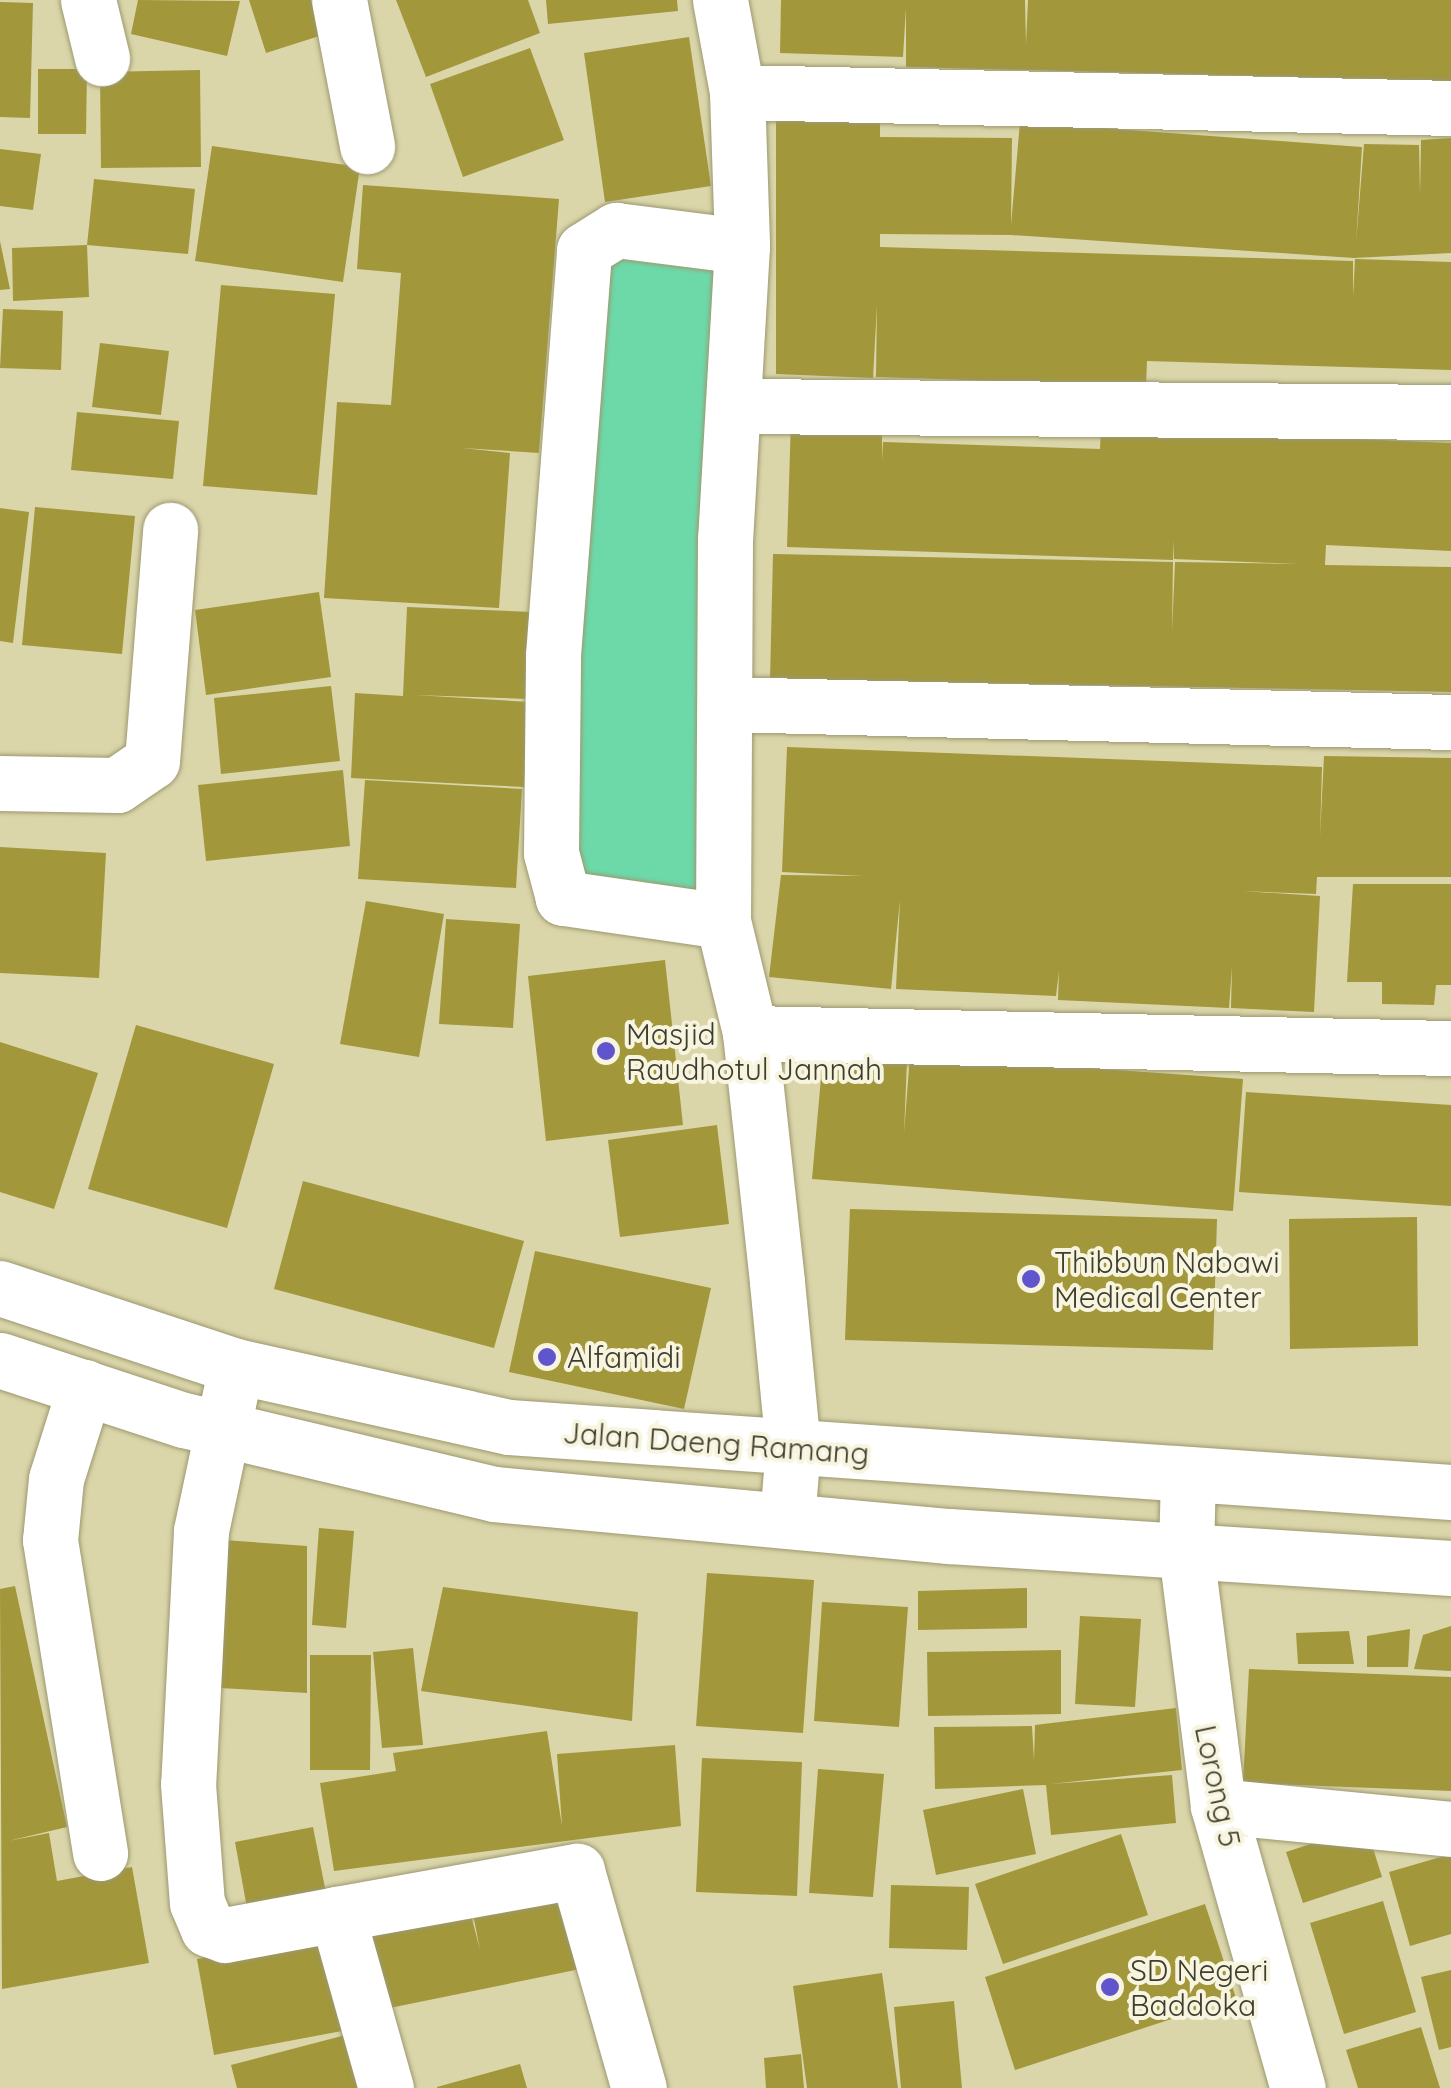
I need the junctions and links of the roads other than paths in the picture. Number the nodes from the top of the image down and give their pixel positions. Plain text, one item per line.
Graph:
1 (88, 0) edge
2 (339, 0) edge
3 (720, 0) edge
4 (102, 58) dead end
5 (737, 92) junction
6 (1451, 108) edge
7 (367, 146) dead end
8 (742, 246) junction
9 (740, 406) junction
10 (1451, 412) edge
11 (170, 530) dead end
12 (725, 704) junction
13 (1451, 722) edge
14 (0, 783) edge
15 (722, 921) junction
16 (750, 1033) junction
17 (1451, 1048) edge
18 (0, 1288) edge
19 (0, 1360) edge
20 (236, 1366) junction
21 (85, 1387) junction
22 (223, 1430) junction
23 (792, 1447) junction
24 (1188, 1475) junction
25 (1451, 1492) edge
26 (787, 1520) junction
27 (1186, 1552) junction
28 (1451, 1568) edge
29 (1218, 1806) junction
30 (1451, 1828) edge
31 (100, 1853) dead end
32 (337, 1914) junction
33 (386, 2088) edge
34 (639, 2088) edge
35 (1298, 2088) edge

1 - 4 street
2 - 7 street
3 - 5 street
5 - 6 street
5 - 8 street
8 - 9 street
8 - 15 street
9 - 10 street
9 - 12 street
11 - 14 street
12 - 13 street
12 - 15 street
15 - 16 street
16 - 17 street
16 - 23 street
18 - 20 street, Jalan Daeng Ramang
19 - 21 street
20 - 22 street
20 - 23 street, Jalan Daeng Ramang
21 - 22 street
21 - 31 street
22 - 26 street
22 - 32 street
23 - 24 street, Jalan Daeng Ramang
23 - 26 street
24 - 25 street, Jalan Daeng Ramang
24 - 27 street, Lorong 5
26 - 27 street
27 - 28 street
27 - 29 street, Lorong 5
29 - 30 street
29 - 35 street, Lorong 5
32 - 33 street
32 - 34 street

